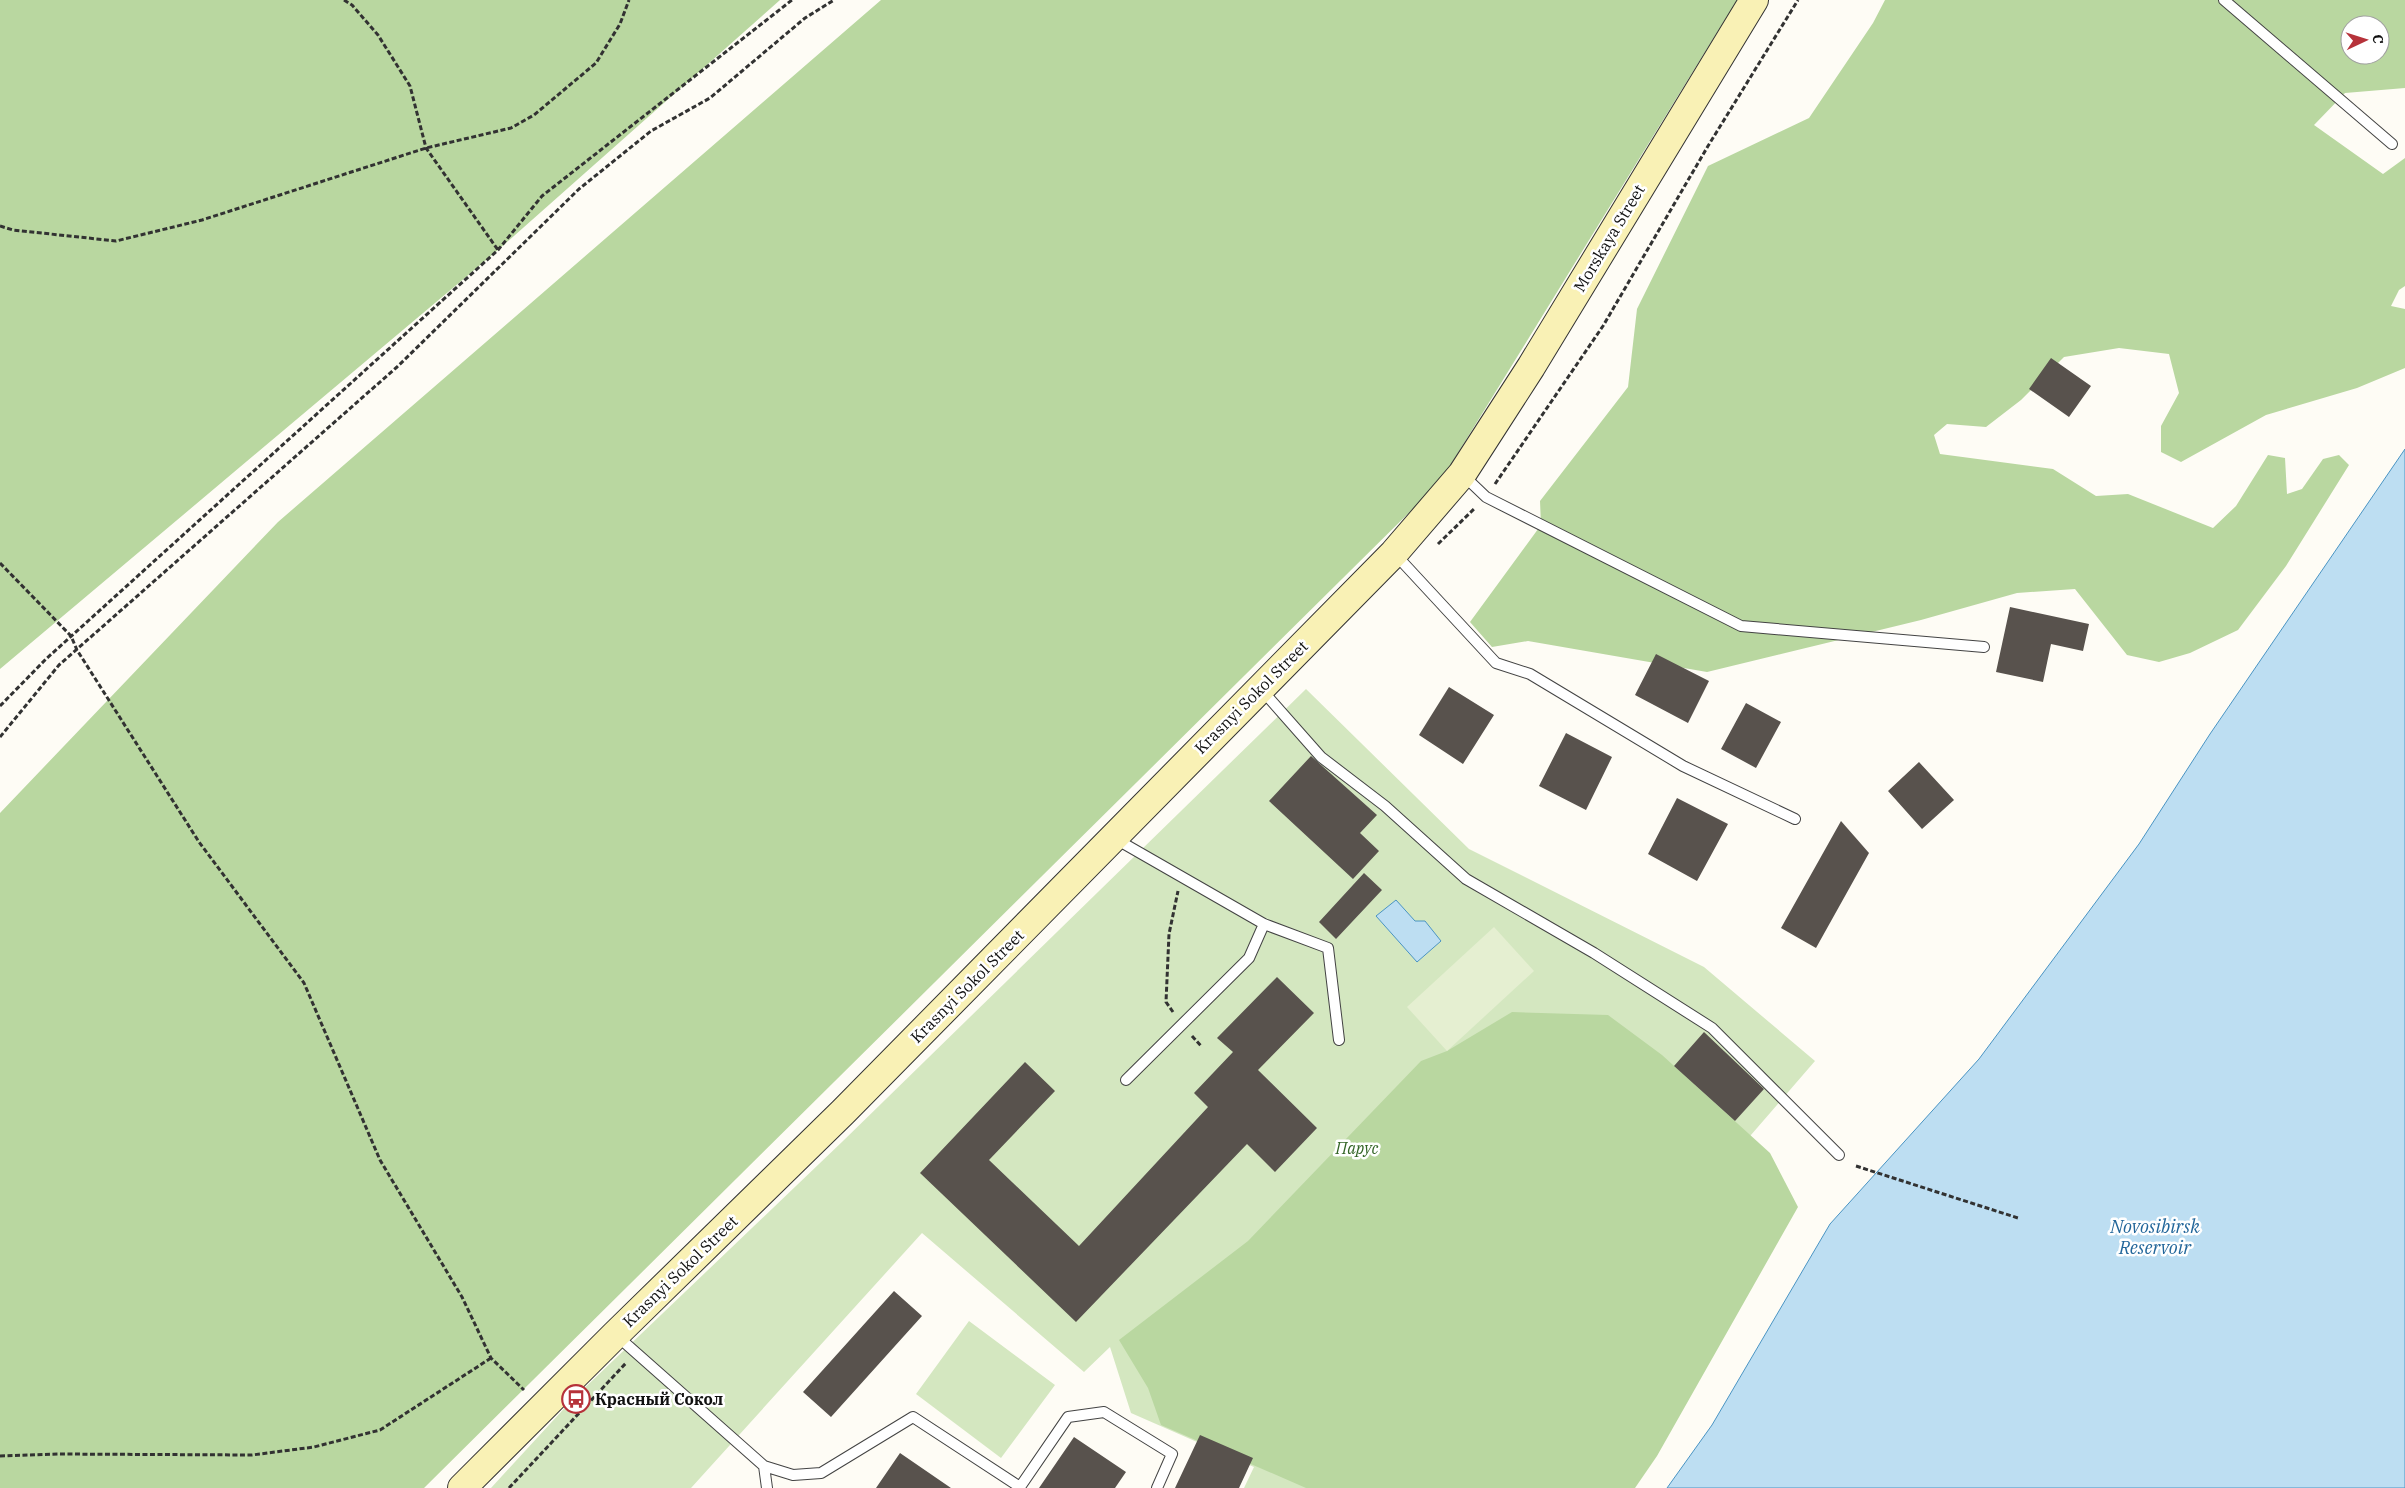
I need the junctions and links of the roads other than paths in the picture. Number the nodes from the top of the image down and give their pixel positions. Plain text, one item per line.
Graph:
1 (1754, 0) edge
2 (2224, 0) edge
3 (2392, 144) dead end
4 (1462, 474) junction
5 (1394, 553) junction
6 (1984, 648) dead end
7 (1260, 688) junction
8 (1795, 819) dead end
9 (1114, 837) junction
10 (1264, 924) junction
11 (1339, 1040) dead end
12 (1126, 1080) dead end
13 (1840, 1155) dead end
14 (615, 1335) junction
15 (764, 1466) junction
16 (463, 1488) edge
17 (767, 1488) edge
18 (1157, 1488) edge

1 - 4 street, Morskaya Street
2 - 3 lane
4 - 5 street, Krasnyi Sokol Street
4 - 6 lane
5 - 7 street, Krasnyi Sokol Street
5 - 8 lane
7 - 9 street, Krasnyi Sokol Street
7 - 13 lane
9 - 10 lane
9 - 14 street, Krasnyi Sokol Street
10 - 11 lane
10 - 12 lane
14 - 15 lane
14 - 16 street, Krasnyi Sokol Street
15 - 17 lane
15 - 18 lane

